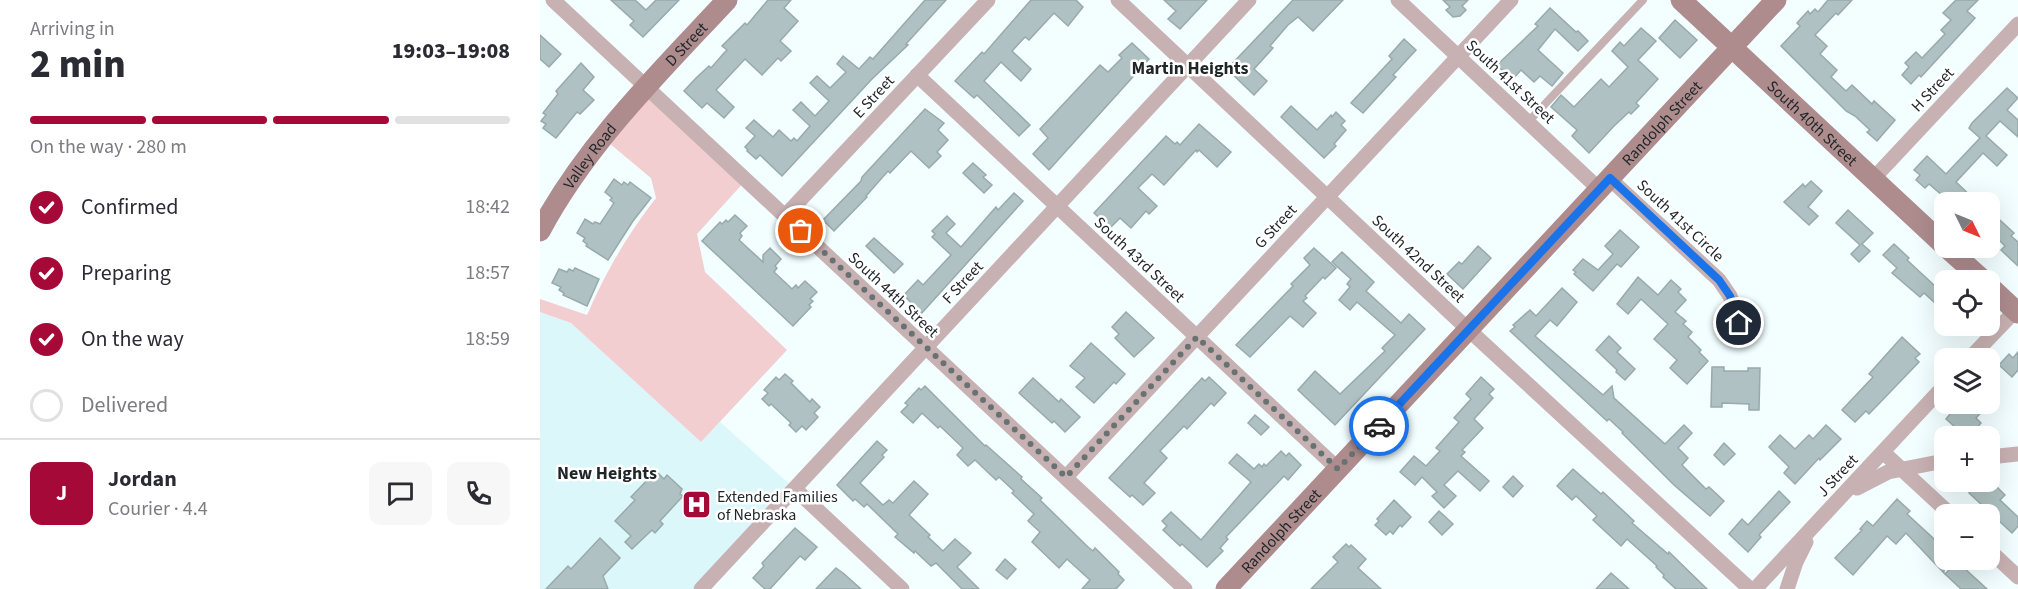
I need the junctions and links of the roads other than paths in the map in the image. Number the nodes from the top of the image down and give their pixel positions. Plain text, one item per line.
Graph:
1 (554, 0) edge
2 (727, 0) edge
3 (988, 0) edge
4 (1118, 0) edge
5 (1249, 0) edge
6 (1398, 0) edge
7 (1511, 0) edge
8 (1643, 0) edge
9 (1681, 0) edge
10 (1776, 0) edge
11 (2018, 24) edge
12 (1731, 48) junction
13 (1458, 57) junction
14 (1188, 66) junction
15 (917, 75) junction
16 (646, 87) junction
17 (1528, 123) junction
18 (1873, 179) junction
19 (1604, 184) junction
20 (1328, 197) junction
21 (1057, 206) junction
22 (785, 216) junction
23 (543, 218) edge
24 (1934, 236) edge
25 (1958, 258) edge
26 (1972, 270) edge
27 (2000, 296) edge
28 (2017, 311) edge
29 (1739, 323) dead end
30 (1469, 329) junction
31 (1197, 337) junction
32 (925, 348) junction
33 (1980, 348) edge
34 (1934, 397) edge
35 (1883, 452) junction
36 (2018, 454) edge
37 (2000, 456) edge
38 (1934, 463) edge
39 (1900, 468) junction
40 (1338, 469) junction
41 (1066, 477) junction
42 (795, 489) junction
43 (1939, 504) edge
44 (1819, 521) junction
45 (2000, 560) edge
46 (2018, 577) edge
47 (701, 589) edge
48 (902, 589) edge
49 (1185, 589) edge
50 (1226, 589) edge
51 (1750, 589) edge
52 (1755, 589) edge
53 (1787, 589) edge

1 - 16 street, South 44th Street
2 - 16 main road, D Street
3 - 15 street, E Street
4 - 14 street, South 42nd Street
5 - 14 street, F Street
6 - 13 street, South 41st Street
7 - 13 street, G Street
8 - 17 lane
9 - 12 main road, South 40th Street
10 - 12 main road, Randolph Street
11 - 18 street, H Street
12 - 18 main road, South 40th Street
12 - 19 main road, Randolph Street
13 - 17 street, South 41st Street
13 - 20 street, G Street
14 - 20 street, South 42nd Street
14 - 21 street, F Street
15 - 21 street, South 43rd Street
15 - 22 street, E Street
16 - 22 street, South 44th Street
16 - 23 main road, Valley Road
17 - 19 street, South 41st Street
18 - 24 main road, South 40th Street
19 - 29 street, South 41st Circle
19 - 30 main road, Randolph Street
20 - 30 street, South 42nd Street
20 - 31 street, G Street
21 - 31 street, South 43rd Street
21 - 32 street, F Street
22 - 32 street, South 44th Street
25 - 26 main road, South 40th Street
27 - 28 main road
28 - 33 street
30 - 40 main road, Randolph Street
30 - 51 street, South 42nd Street
31 - 40 street, South 43rd Street
31 - 41 street, G Street
32 - 41 street, South 44th Street
32 - 42 street, F Street
34 - 35 street, J Street
35 - 39 street
35 - 44 street, J Street
36 - 37 street
38 - 39 street
39 - 43 street
39 - 44 street
40 - 50 main road, Randolph Street
41 - 49 street, South 44th Street
42 - 47 street, F Street
42 - 48 street
44 - 52 street, J Street
44 - 53 street
45 - 46 street

